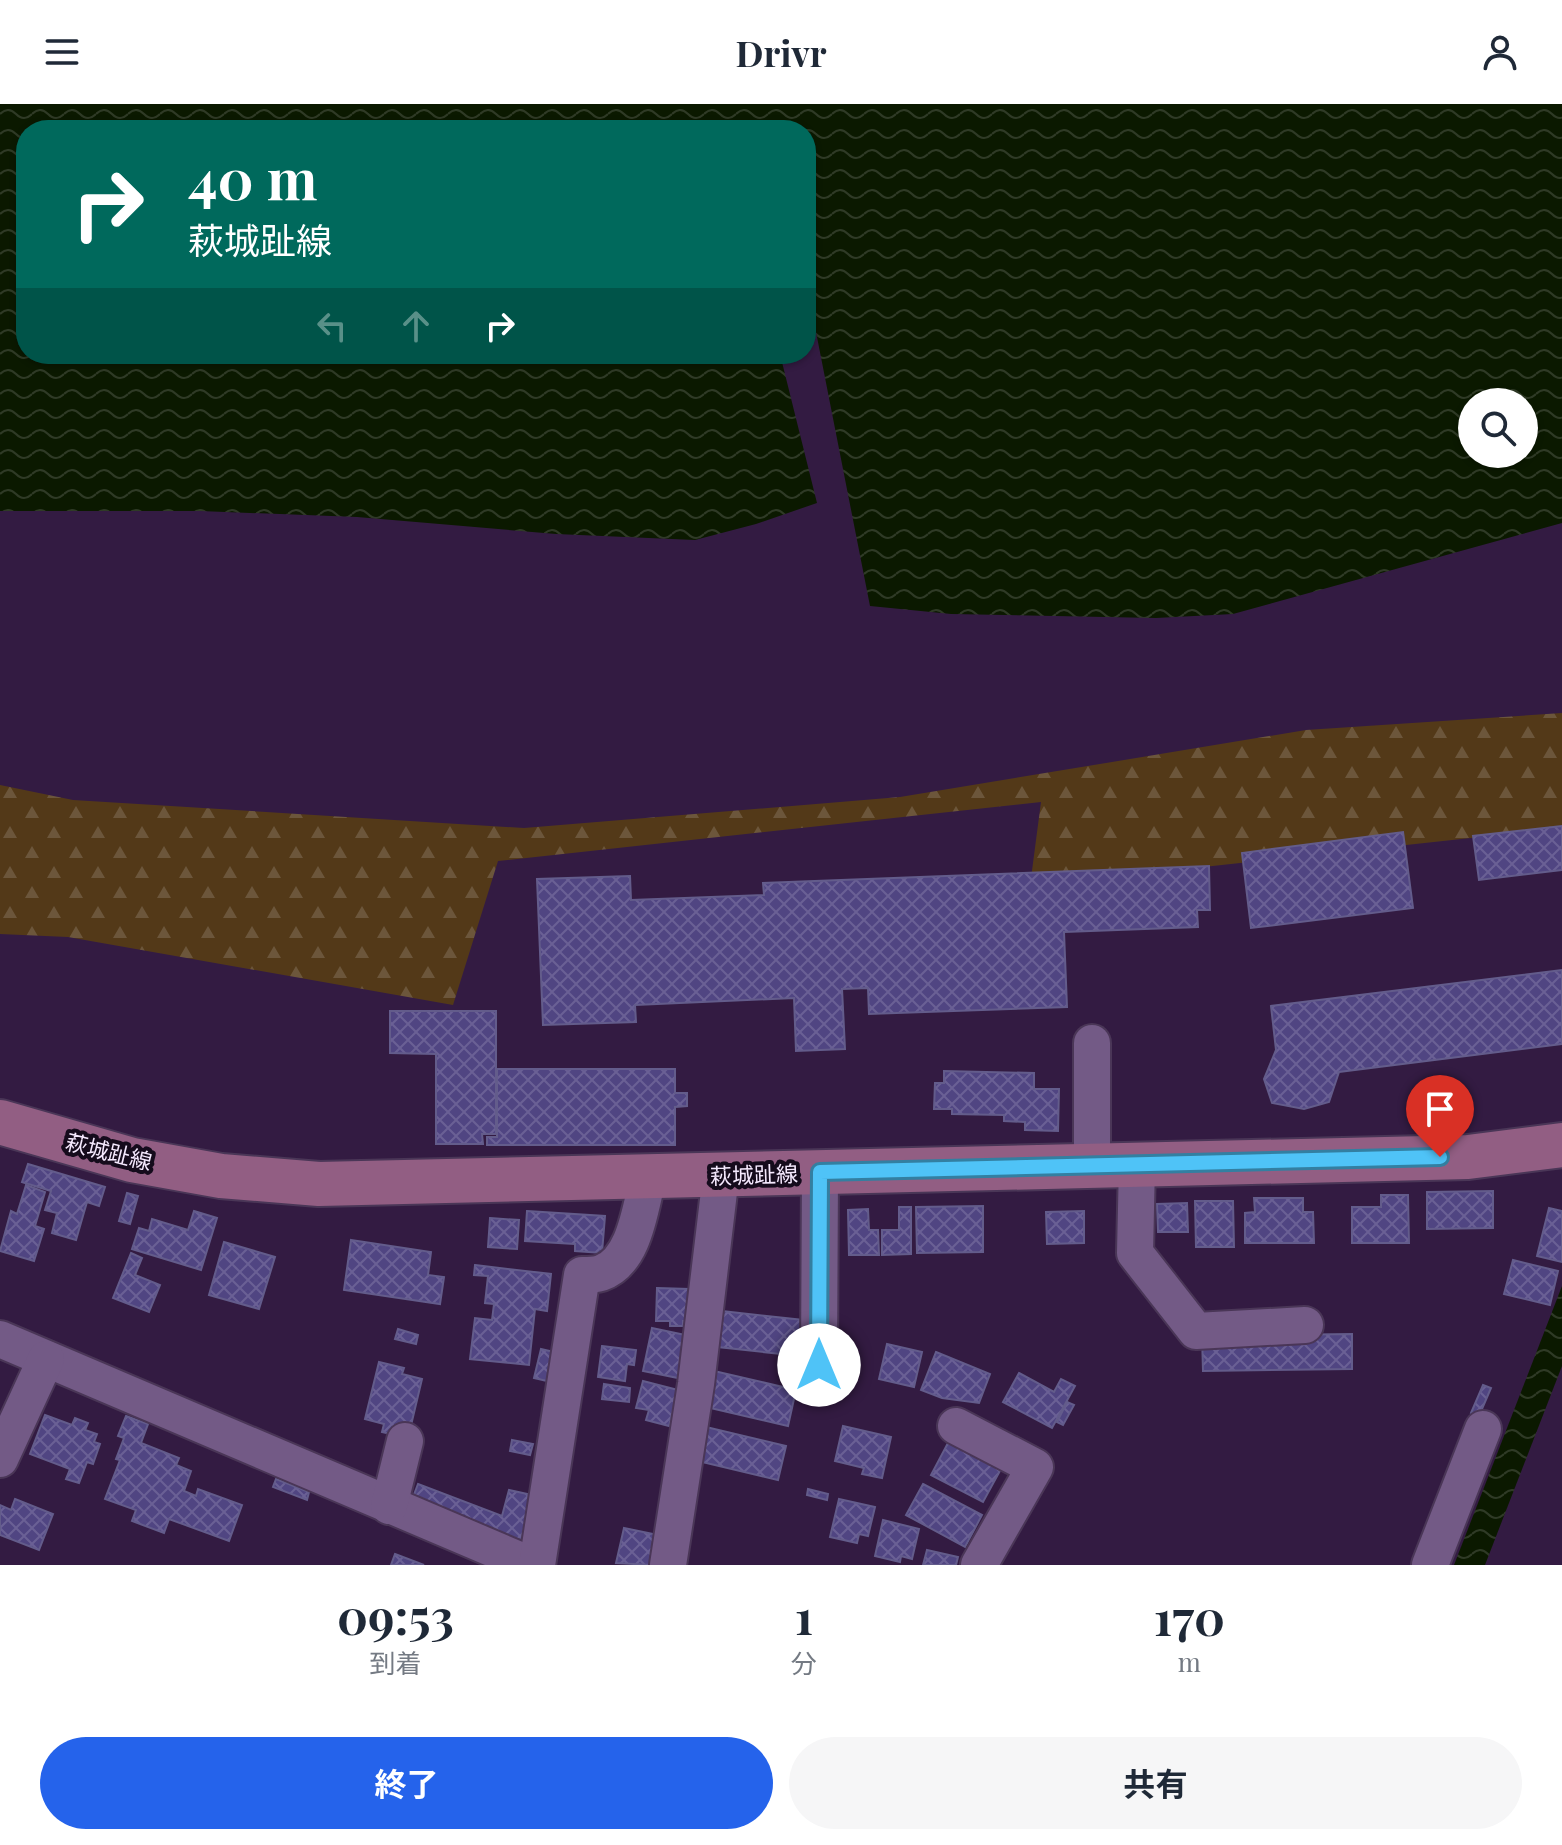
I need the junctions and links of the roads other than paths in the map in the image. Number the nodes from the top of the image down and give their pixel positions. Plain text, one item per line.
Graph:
1 (1092, 1043) dead end
2 (0, 1122) edge
3 (1562, 1145) edge
4 (1137, 1164) junction
5 (1092, 1165) junction
6 (820, 1172) junction
7 (721, 1175) junction
8 (648, 1178) junction
9 (1305, 1325) dead end
10 (0, 1339) edge
11 (46, 1359) junction
12 (819, 1365) dead end
13 (956, 1426) dead end
14 (1483, 1429) dead end
15 (405, 1441) dead end
16 (0, 1459) edge
17 (389, 1506) junction
18 (523, 1563) edge
19 (668, 1565) edge
20 (979, 1565) edge
21 (1430, 1565) edge

1 - 5 street
2 - 8 main road, 萩城趾線
3 - 4 main road, 萩城趾線
4 - 5 main road, 萩城趾線
4 - 9 street
5 - 6 main road, 萩城趾線
6 - 7 main road, 萩城趾線
6 - 12 street
7 - 8 main road, 萩城趾線
7 - 19 street
8 - 18 street
10 - 11 street
11 - 16 street
11 - 17 street
13 - 20 street
14 - 21 street
15 - 17 street
17 - 18 street

